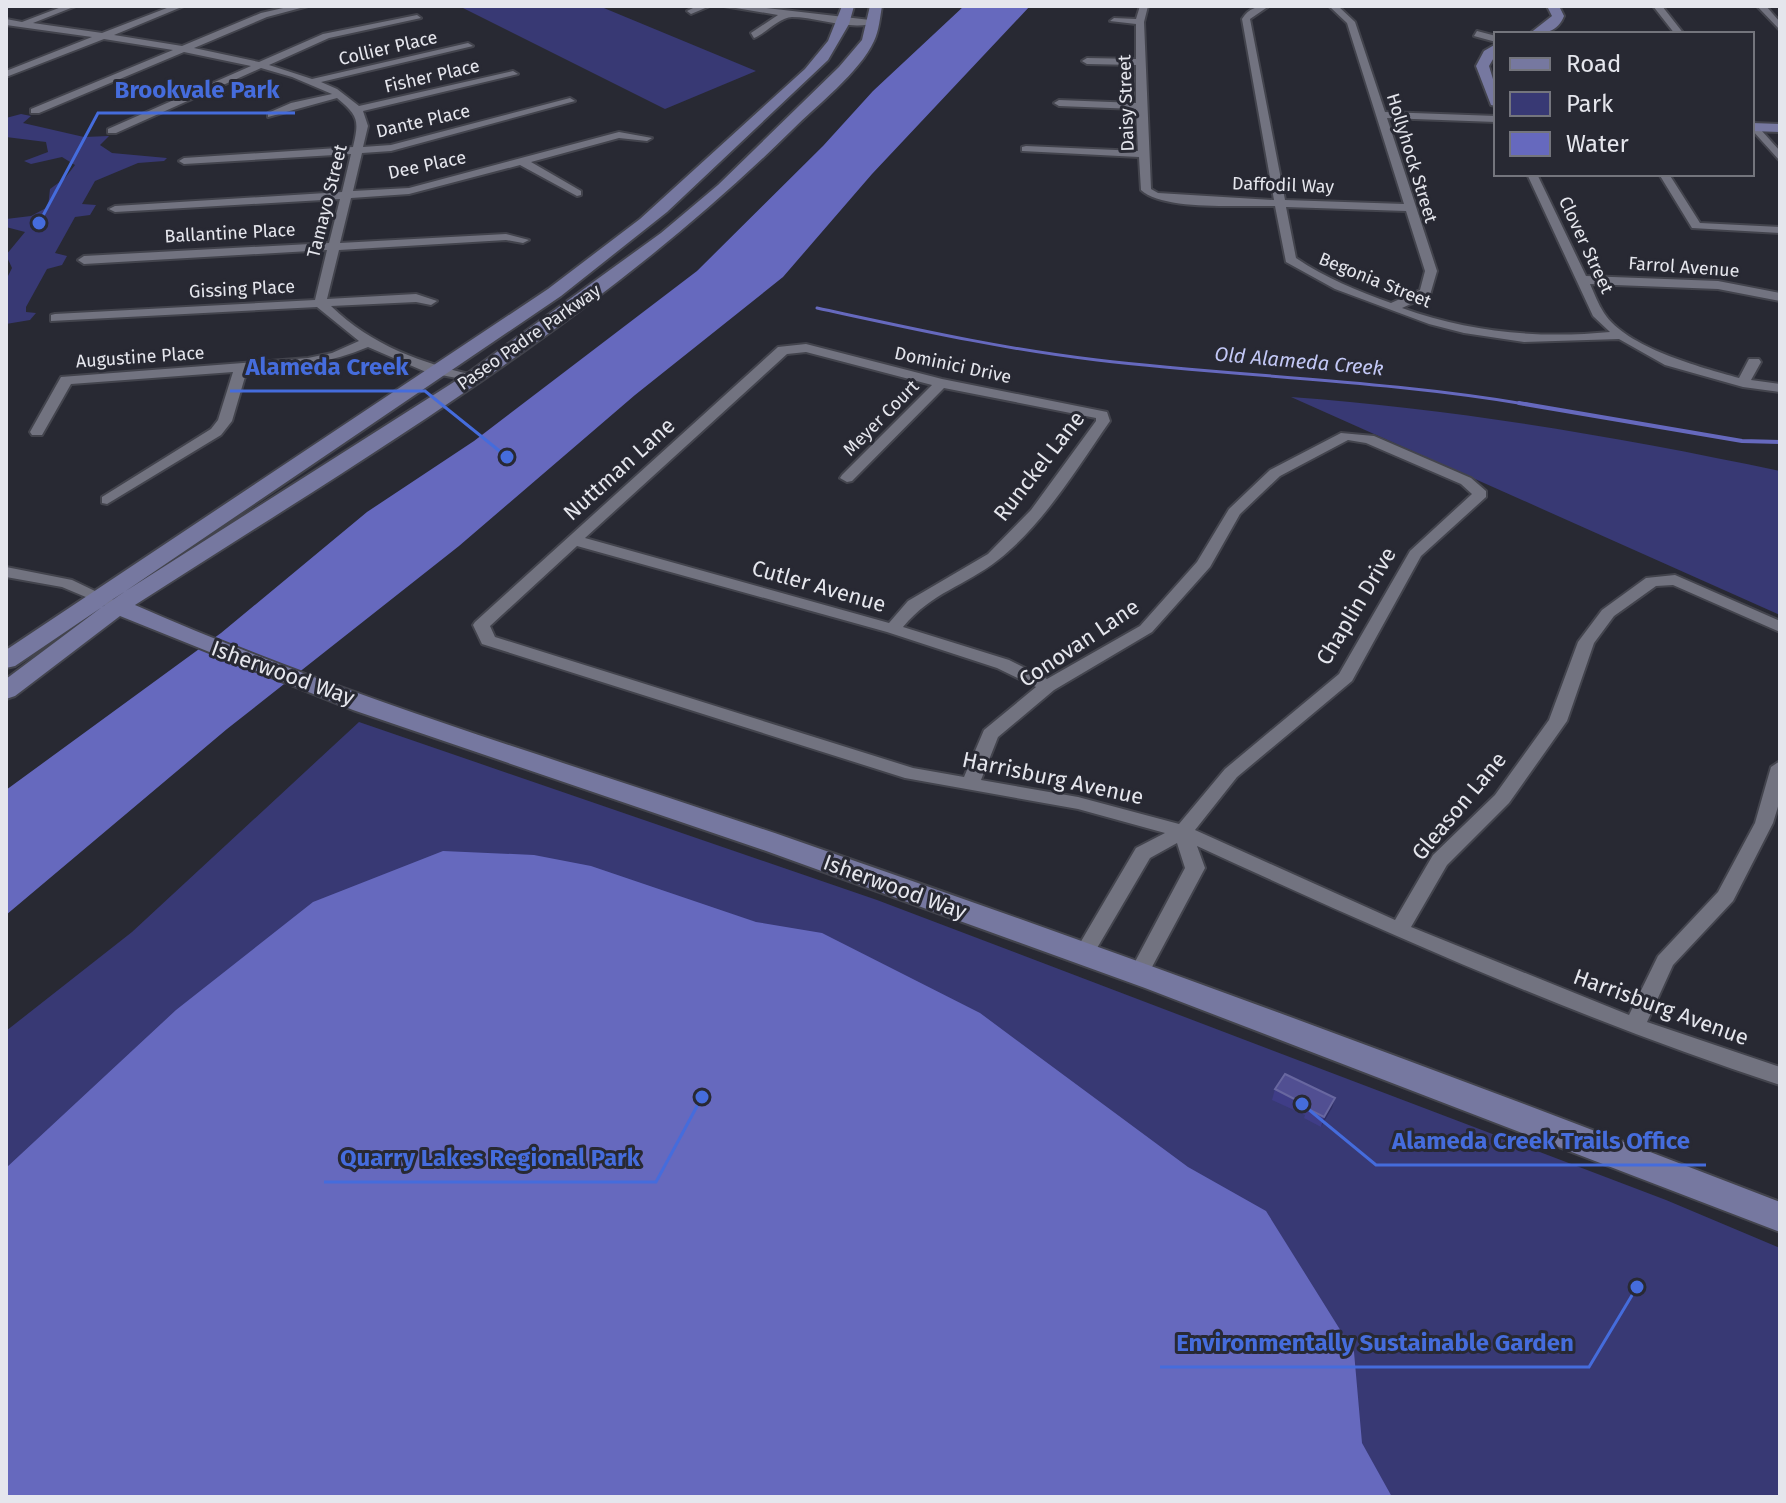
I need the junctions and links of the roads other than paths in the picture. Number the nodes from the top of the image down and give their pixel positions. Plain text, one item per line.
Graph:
1 (72, 6) edge
2 (180, 6) edge
3 (304, 6) edge
4 (706, 6) edge
5 (728, 6) edge
6 (876, 6) edge
7 (1144, 6) edge
8 (1265, 6) edge
9 (1333, 6) edge
10 (1553, 6) edge
11 (1657, 6) edge
12 (1761, 6) edge
13 (691, 11) dead end
14 (786, 14) junction
15 (847, 14) edge
16 (1775, 17) edge
17 (417, 18) dead end
18 (875, 21) junction
19 (1114, 21) dead end
20 (6, 22) edge
21 (1140, 22) junction
22 (22, 25) junction
23 (1780, 27) edge
24 (6, 31) edge
25 (1539, 32) edge
26 (1678, 32) edge
27 (1477, 34) dead end
28 (754, 35) dead end
29 (101, 37) junction
30 (1494, 38) edge
31 (468, 46) dead end
32 (178, 50) junction
33 (1494, 50) edge
34 (1087, 61) dead end
35 (1141, 62) junction
36 (257, 64) junction
37 (6, 74) edge
38 (513, 74) dead end
39 (314, 81) junction
40 (1490, 82) edge
41 (340, 95) junction
42 (570, 101) dead end
43 (1059, 103) dead end
44 (1141, 106) junction
45 (357, 109) junction
46 (35, 111) dead end
47 (272, 115) dead end
48 (1383, 115) junction
49 (1494, 119) edge
50 (1754, 126) edge
51 (1754, 127) edge
52 (1780, 128) edge
53 (112, 131) dead end
54 (647, 138) dead end
55 (1026, 149) dead end
56 (359, 151) junction
57 (1144, 154) junction
58 (1780, 158) edge
59 (184, 161) dead end
60 (522, 161) junction
61 (1533, 176) edge
62 (1665, 176) edge
63 (577, 193) dead end
64 (347, 195) junction
65 (1155, 196) joint
66 (1278, 202) junction
67 (1410, 208) junction
68 (115, 209) dead end
69 (1780, 230) edge
70 (523, 240) dead end
71 (335, 245) junction
72 (84, 260) dead end
73 (1584, 280) junction
74 (1780, 297) edge
75 (431, 301) dead end
76 (320, 303) junction
77 (1391, 308) junction
78 (55, 318) dead end
79 (1621, 335) junction
80 (368, 342) junction
81 (796, 348) joint
82 (1754, 362) dead end
83 (241, 368) junction
84 (438, 373) junction
85 (472, 379) junction
86 (941, 383) junction
87 (1743, 383) junction
88 (1780, 388) edge
89 (1102, 415) joint
90 (37, 432) dead end
91 (1369, 439) joint
92 (847, 478) dead end
93 (107, 500) dead end
94 (574, 540) junction
95 (172, 571) junction
96 (6, 572) edge
97 (108, 600) junction
98 (1780, 627) edge
99 (164, 628) junction
100 (893, 629) junction
101 (483, 634) joint
102 (6, 661) edge
103 (1048, 686) junction
104 (6, 691) edge
105 (6, 698) edge
106 (1780, 767) edge
107 (970, 784) junction
108 (1183, 832) junction
109 (1399, 930) junction
110 (1083, 955) junction
111 (1138, 975) junction
112 (1634, 1026) junction
113 (1780, 1076) edge
114 (1780, 1217) edge

1 - 22 street
2 - 29 street
3 - 32 street
4 - 13 street
5 - 14 street
6 - 18 main road, Paseo Padre Parkway
7 - 21 street, Daisy Street
8 - 66 street, Begonia Street
9 - 48 street, Hollyhock Street
10 - 25 main road
11 - 26 street
12 - 16 street
14 - 15 street
14 - 28 street
15 - 18 street
15 - 84 main road, Paseo Padre Parkway
16 - 23 street
17 - 36 street
18 - 85 main road, Paseo Padre Parkway
19 - 21 street
20 - 22 street
21 - 35 street, Daisy Street
22 - 24 street
22 - 29 street
27 - 30 street
29 - 32 street
29 - 37 street
31 - 39 street, Collier Place
32 - 36 street
32 - 46 street
33 - 40 main road
34 - 35 street
35 - 44 street, Daisy Street
36 - 39 street
36 - 53 street
38 - 45 street, Fisher Place
39 - 41 street
41 - 45 street
41 - 47 street
42 - 56 street, Dante Place
43 - 44 street
44 - 57 street, Daisy Street
45 - 56 street, Tamayo Street
48 - 49 street
48 - 67 street, Hollyhock Street
50 - 52 main road
51 - 58 street
54 - 60 street, Dee Place
55 - 57 street
56 - 59 street, Dante Place
56 - 64 street, Tamayo Street
57 - 65 street, Daisy Street
60 - 63 street
60 - 64 street, Dee Place
61 - 73 street, Clover Street
62 - 69 street
64 - 68 street, Dee Place
64 - 71 street, Tamayo Street
65 - 66 street, Daffodil Way
66 - 67 street, Daffodil Way
66 - 77 street, Begonia Street
67 - 77 street, Hollyhock Street
70 - 71 street, Ballantine Place
71 - 72 street, Ballantine Place
71 - 76 street, Tamayo Street
73 - 74 street, Farrol Avenue
73 - 79 street, Clover Street
75 - 76 street, Gissing Place
76 - 78 street, Gissing Place
76 - 80 street
77 - 79 street, Begonia Street
79 - 87 street, Clover Street
80 - 83 street, Augustine Place
80 - 84 street
81 - 86 street, Dominici Drive
81 - 94 street, Nuttman Lane
82 - 87 street
83 - 90 street, Augustine Place
83 - 93 street
84 - 85 street
84 - 97 main road, Paseo Padre Parkway
85 - 95 main road, Paseo Padre Parkway
86 - 89 street, Dominici Drive
86 - 92 street, Meyer Court
87 - 88 street, Clover Street
89 - 100 street, Runckel Lane
91 - 103 street, Conovan Lane
91 - 108 street, Chaplin Drive
94 - 100 street, Cutler Avenue
94 - 101 street, Nuttman Lane
95 - 97 main road, Paseo Padre Parkway
95 - 99 main road
96 - 97 street, Isherwood Way
97 - 99 main road, Isherwood Way
97 - 102 main road, Paseo Padre Parkway
97 - 104 main road, Paseo Padre Parkway
98 - 109 street, Gleason Lane
99 - 105 main road
99 - 110 main road, Isherwood Way
100 - 103 street, Cutler Avenue
101 - 107 street, Harrisburg Avenue
103 - 107 street, Conovan Lane
106 - 112 street
107 - 108 street, Harrisburg Avenue
108 - 109 street, Harrisburg Avenue
108 - 110 street, Chaplin Drive
108 - 111 street
109 - 112 street, Harrisburg Avenue
110 - 111 main road, Isherwood Way
111 - 114 main road, Isherwood Way
112 - 113 street, Harrisburg Avenue

